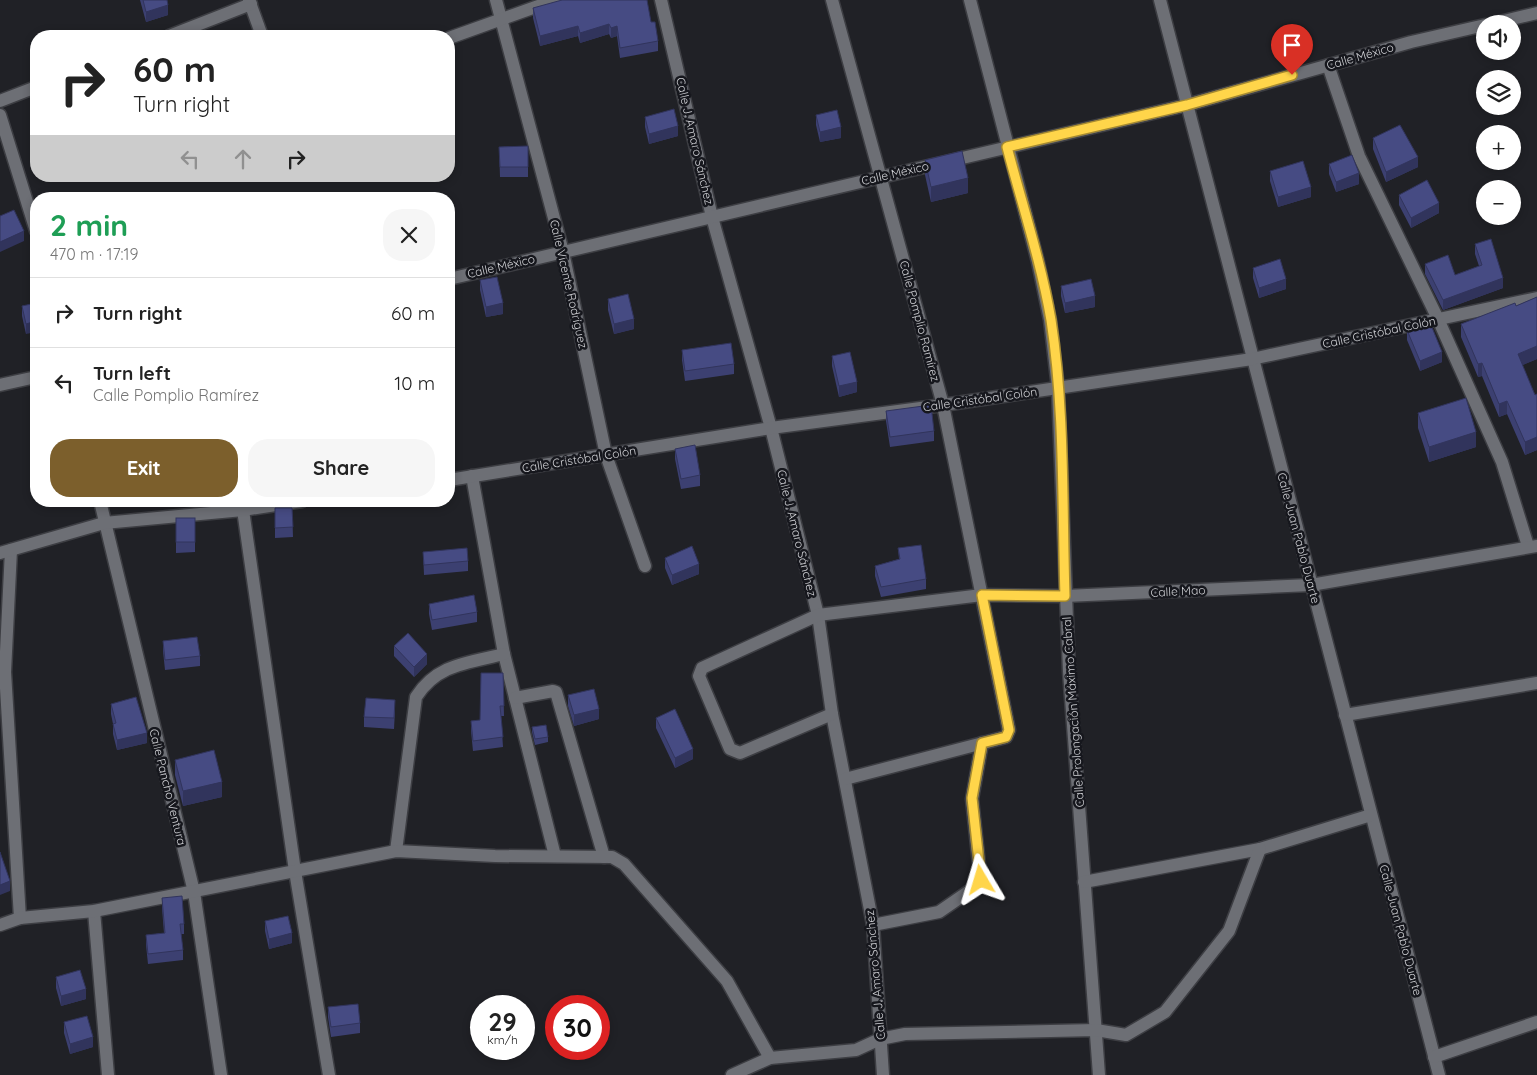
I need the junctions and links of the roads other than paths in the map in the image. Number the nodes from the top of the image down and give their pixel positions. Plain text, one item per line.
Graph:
1 (496, 0) edge
2 (555, 0) edge
3 (661, 0) edge
4 (832, 0) edge
5 (970, 0) edge
6 (1160, 0) edge
7 (250, 2) edge
8 (1537, 13) edge
9 (1521, 17) edge
10 (500, 18) junction
11 (1476, 27) edge
12 (182, 30) edge
13 (260, 30) edge
14 (455, 36) edge
15 (1328, 65) junction
16 (30, 89) edge
17 (0, 101) edge
18 (1187, 105) junction
19 (0, 115) edge
20 (1007, 147) junction
21 (880, 177) junction
22 (30, 211) edge
23 (712, 217) junction
24 (563, 252) junction
25 (455, 278) edge
26 (1537, 298) edge
27 (1438, 319) junction
28 (1252, 359) junction
29 (30, 378) edge
30 (0, 386) edge
31 (1058, 388) junction
32 (943, 405) junction
33 (771, 428) junction
34 (606, 454) junction
35 (472, 476) junction
36 (455, 479) edge
37 (101, 507) edge
38 (263, 507) edge
39 (243, 510) junction
40 (104, 523) junction
41 (1533, 546) edge
42 (6, 552) edge
43 (645, 566) dead end
44 (1311, 585) junction
45 (982, 595) junction
46 (1065, 596) junction
47 (818, 615) junction
48 (504, 654) junction
49 (1537, 683) edge
50 (515, 698) junction
51 (832, 714) junction
52 (1345, 715) junction
53 (982, 743) junction
54 (845, 779) junction
55 (1371, 815) junction
56 (1260, 849) junction
57 (396, 851) junction
58 (555, 856) junction
59 (604, 857) junction
60 (295, 871) junction
61 (1084, 882) junction
62 (194, 892) junction
63 (94, 911) junction
64 (20, 918) junction
65 (0, 925) edge
66 (873, 925) junction
67 (1537, 1022) edge
68 (1096, 1030) junction
69 (880, 1039) junction
70 (1434, 1057) junction
71 (770, 1058) junction
72 (108, 1075) edge
73 (221, 1075) edge
74 (329, 1075) edge
75 (732, 1075) edge
76 (882, 1075) edge
77 (1099, 1075) edge
78 (1439, 1075) edge

1 - 10 street, Calle Vicente Rodríguez
2 - 10 street
3 - 23 street, Calle J. Amaro Sánchez
4 - 21 street, Calle Pomplio Ramírez
5 - 20 street, Calle Prolongación Máximo Cabral
6 - 18 street, Calle Juan Pablo Duarte
7 - 12 street
7 - 13 street
8 - 9 street
10 - 14 street
10 - 24 street, Calle Vicente Rodríguez
11 - 15 street, Calle México
15 - 18 street, Calle México
15 - 27 street
16 - 17 street
18 - 20 street, Calle México
18 - 28 street, Calle Juan Pablo Duarte
19 - 22 street
20 - 21 street, Calle México
20 - 31 street, Calle Prolongación Máximo Cabral
21 - 23 street, Calle México
21 - 32 street, Calle Pomplio Ramírez
23 - 24 street, Calle México
23 - 33 street, Calle J. Amaro Sánchez
24 - 25 street, Calle México
24 - 34 street, Calle Vicente Rodríguez
26 - 27 street, Calle Cristóbal Colón
27 - 28 street, Calle Cristóbal Colón
27 - 41 street
28 - 31 street, Calle Cristóbal Colón
28 - 44 street, Calle Juan Pablo Duarte
29 - 30 street
31 - 32 street, Calle Cristóbal Colón
31 - 46 street, Calle Prolongación Máximo Cabral
32 - 33 street, Calle Cristóbal Colón
32 - 45 street, Calle Pomplio Ramírez
33 - 34 street, Calle Cristóbal Colón
33 - 47 street, Calle J. Amaro Sánchez
34 - 35 street, Calle Cristóbal Colón
34 - 43 street, Calle Vicente Rodríguez
35 - 36 street, Calle Cristóbal Colón
35 - 48 street
37 - 40 street, Calle Pancho Ventura
38 - 39 street
39 - 40 street
39 - 60 street
40 - 42 street
40 - 62 street, Calle Pancho Ventura
41 - 44 street, Calle Mao
42 - 64 street
44 - 46 street, Calle Mao
44 - 52 street, Calle Juan Pablo Duarte
45 - 46 street, Calle Mao
45 - 47 street, Calle Mao
45 - 53 street, Calle Pomplio Ramírez
46 - 61 street, Calle Prolongación Máximo Cabral
47 - 51 street, Calle J. Amaro Sánchez
47 - 51 street, Calle Mao
48 - 50 street
48 - 57 street
49 - 52 street
50 - 58 street
50 - 59 street
51 - 54 street, Calle J. Amaro Sánchez
52 - 55 street, Calle Juan Pablo Duarte
53 - 54 street
53 - 66 street
54 - 66 street, Calle J. Amaro Sánchez
55 - 56 street
55 - 70 street, Calle Juan Pablo Duarte
56 - 61 street
56 - 68 street
57 - 58 street
57 - 60 street
58 - 59 street
59 - 71 street
60 - 62 street
60 - 74 street
61 - 68 street, Calle Prolongación Máximo Cabral
62 - 63 street
62 - 73 street, Calle Pancho Ventura
63 - 64 street
63 - 72 street
64 - 65 street
66 - 69 street, Calle J. Amaro Sánchez
67 - 70 street
68 - 69 street
68 - 77 street, Calle Prolongación Máximo Cabral
69 - 71 street
69 - 76 street, Calle J. Amaro Sánchez
70 - 78 street, Calle Juan Pablo Duarte
71 - 75 street

